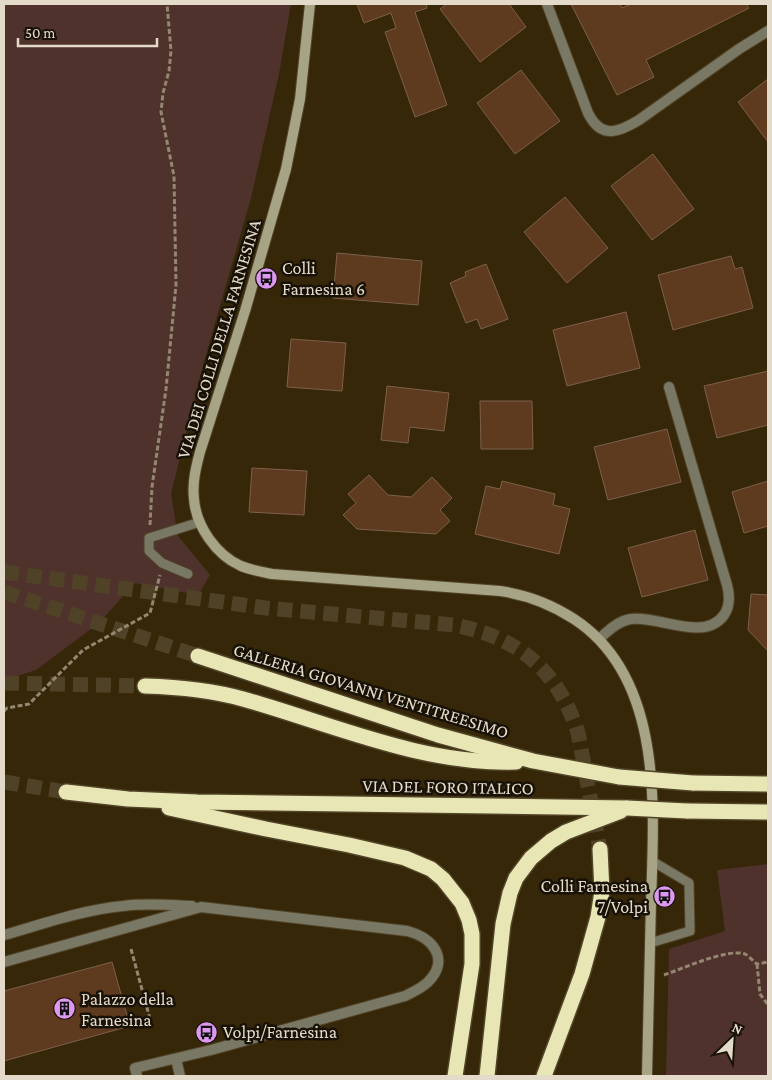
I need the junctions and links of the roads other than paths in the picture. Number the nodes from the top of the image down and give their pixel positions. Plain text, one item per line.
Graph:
1 (310, 4) edge
2 (546, 4) edge
3 (768, 31) edge
4 (669, 387) dead end
5 (200, 522) junction
6 (188, 574) dead end
7 (599, 639) junction
8 (198, 656) tunnel mouth
9 (145, 686) tunnel mouth
10 (533, 761) junction
11 (768, 784) edge
12 (66, 792) tunnel mouth
13 (128, 799) junction
14 (626, 808) junction
15 (768, 812) edge
16 (600, 850) tunnel mouth
17 (652, 862) junction
18 (201, 907) junction
19 (4, 935) edge
20 (650, 943) junction
21 (4, 962) edge
22 (176, 1059) junction
23 (136, 1072) edge
24 (180, 1076) edge
25 (456, 1076) edge
26 (488, 1076) edge
27 (544, 1076) edge
28 (647, 1076) edge

1 - 5 street, VIA DEI COLLI DELLA FARNESINA
2 - 3 street
4 - 7 street
5 - 6 lane
5 - 7 street, VIA DEI COLLI DELLA FARNESINA
7 - 17 street, VIA DEI COLLI DELLA FARNESINA
8 - 10 highway, GALLERIA GIOVANNI VENTITREESIMO
9 - 10 highway
10 - 11 highway, VIA DEL FORO ITALICO, bridge
12 - 13 highway
13 - 14 highway, VIA DEL FORO ITALICO
13 - 25 highway
14 - 15 highway, VIA DEL FORO ITALICO, bridge
14 - 26 highway
16 - 27 highway
17 - 20 street, VIA DEI COLLI DELLA FARNESINA
17 - 20 lane
18 - 19 street
18 - 21 street
18 - 22 street
20 - 28 street, VIA DEI COLLI DELLA FARNESINA
22 - 23 street
22 - 24 street

